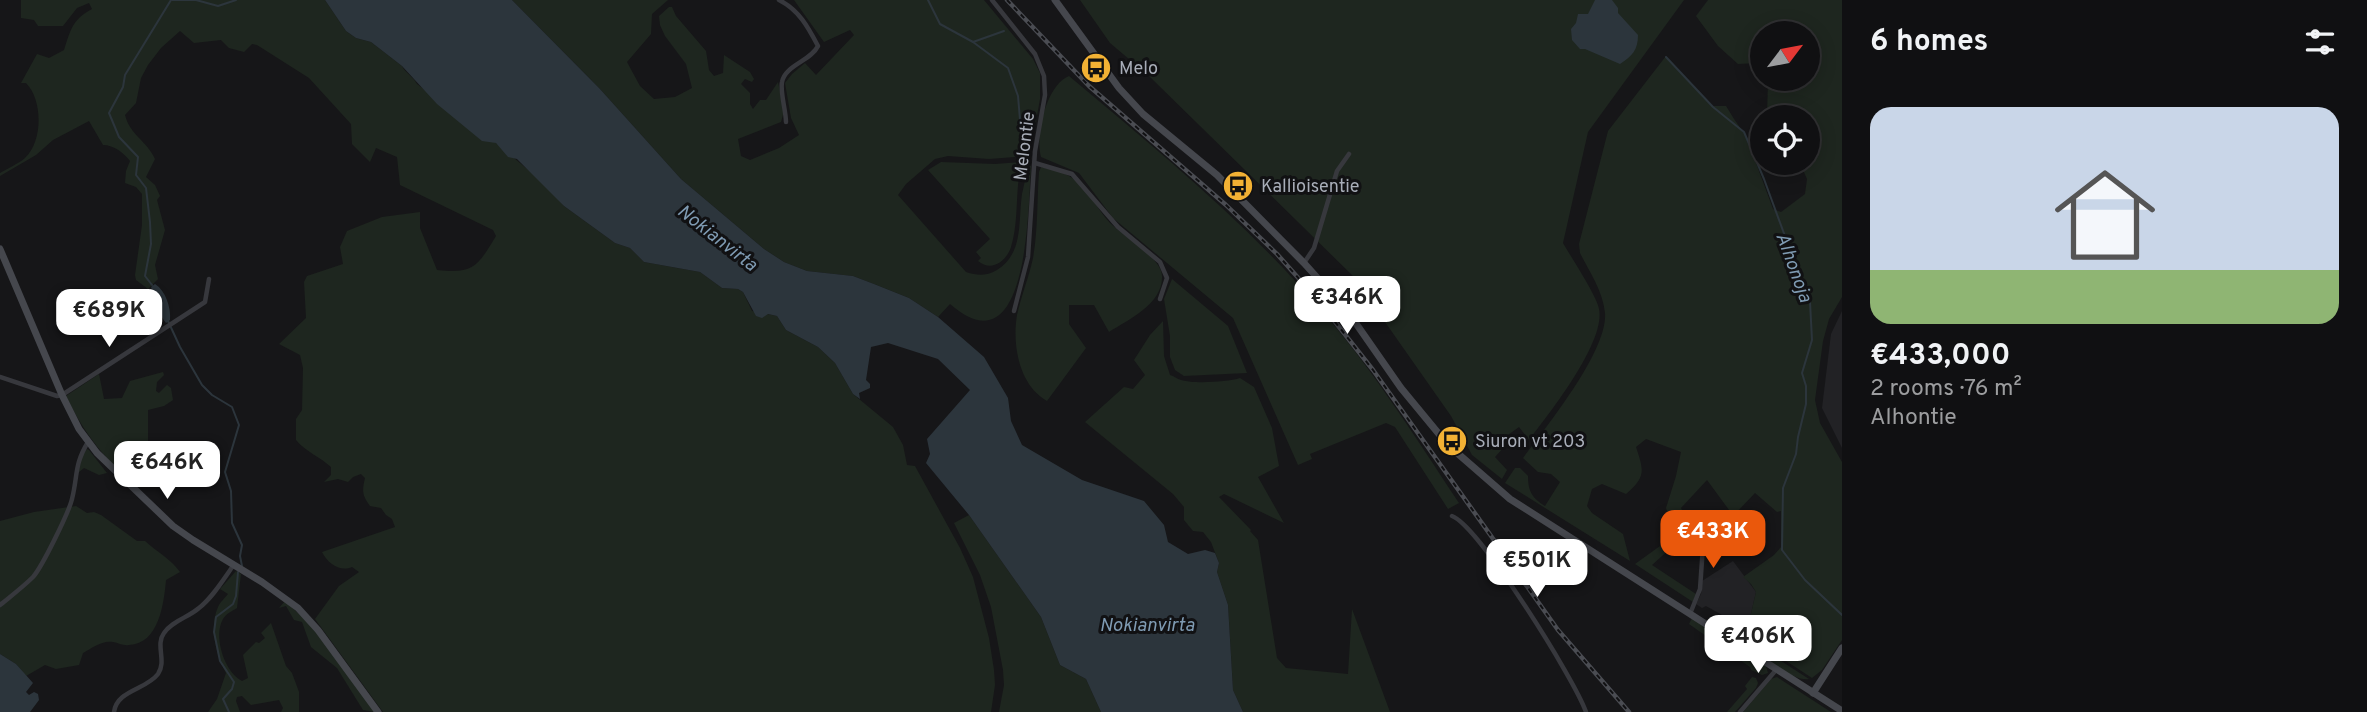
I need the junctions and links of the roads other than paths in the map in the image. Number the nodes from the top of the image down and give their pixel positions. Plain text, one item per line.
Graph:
1 (779, 0) edge
2 (992, 0) edge
3 (1055, 0) edge
4 (786, 122) dead end
5 (1349, 154) dead end
6 (1035, 163) junction
7 (0, 249) edge
8 (1304, 263) junction
9 (209, 279) dead end
10 (1160, 299) dead end
11 (1014, 311) dead end
12 (0, 377) edge
13 (62, 395) junction
14 (88, 442) junction
15 (1452, 516) dead end
16 (1740, 521) dead end
17 (233, 566) junction
18 (0, 605) edge
19 (1690, 614) junction
20 (1842, 648) edge
21 (1776, 670) junction
22 (1813, 693) junction
23 (1842, 711) edge
24 (114, 712) edge
25 (378, 712) edge
26 (1587, 712) edge
27 (1740, 712) edge

1 - 4 street
2 - 6 street, Melontie
3 - 8 street
5 - 8 street
6 - 10 street
6 - 11 street, Melontie
7 - 13 street
8 - 19 street
9 - 13 street
12 - 13 street
13 - 14 street
14 - 17 street
14 - 18 street
15 - 26 street
16 - 19 street
17 - 24 street
17 - 25 street
19 - 21 street
20 - 22 street
21 - 22 street
21 - 27 street
22 - 23 street

